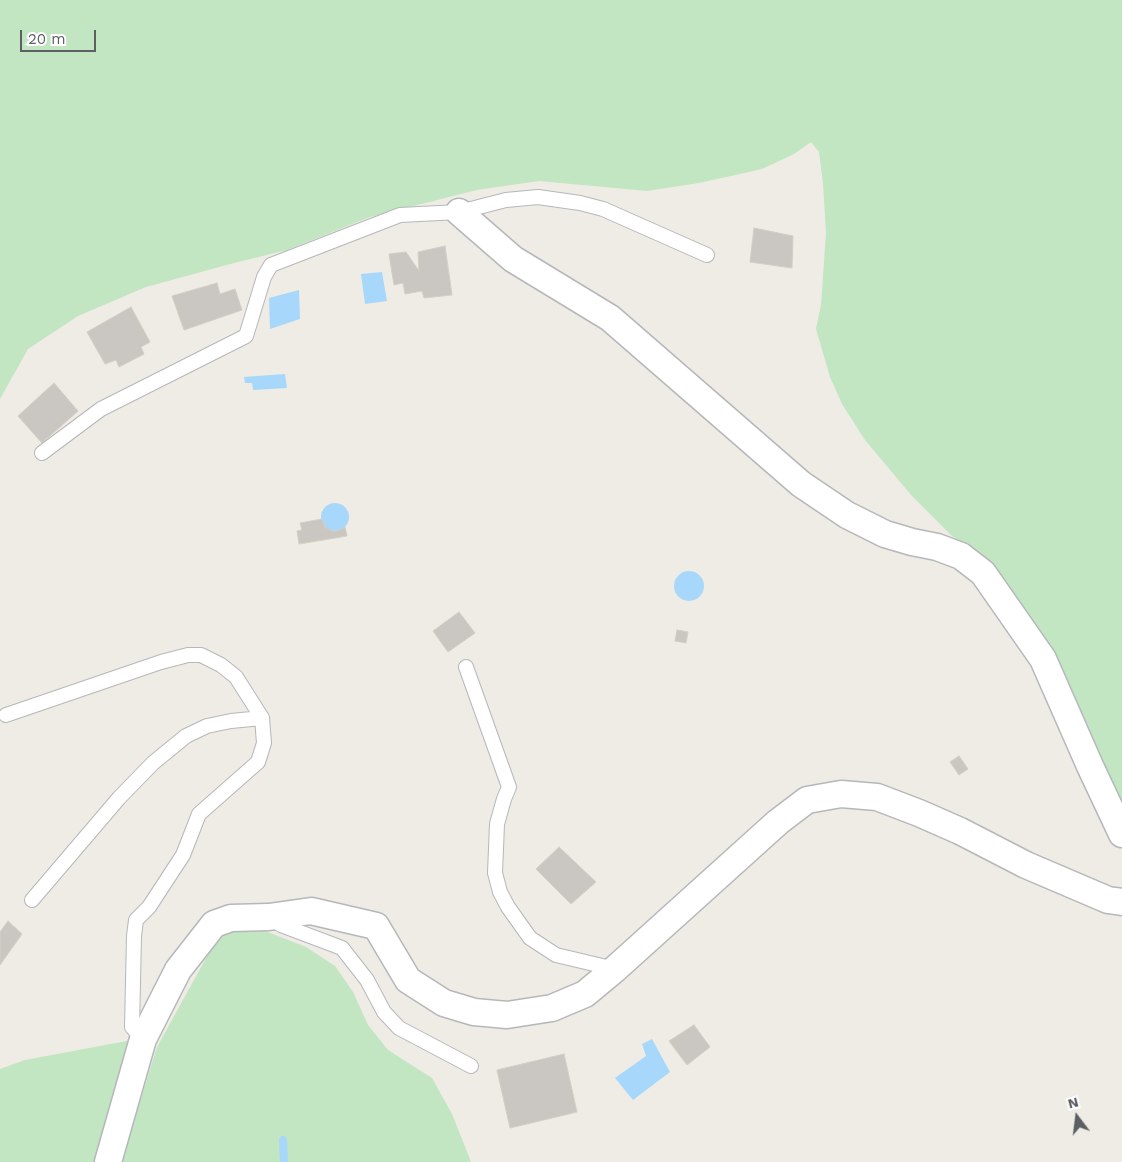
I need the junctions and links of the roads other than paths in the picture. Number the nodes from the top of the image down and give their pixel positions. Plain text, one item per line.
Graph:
1 (459, 212) junction
2 (707, 255) dead end
3 (42, 453) dead end
4 (466, 667) dead end
5 (6, 715) dead end
6 (262, 718) junction
7 (1122, 834) edge
8 (32, 900) dead end
9 (1122, 902) edge
10 (269, 917) junction
11 (615, 969) junction
12 (144, 1039) junction
13 (471, 1066) dead end
14 (108, 1162) edge

1 - 2 lane
1 - 3 lane
1 - 7 street
4 - 11 lane
5 - 6 lane
6 - 8 lane
6 - 12 lane
9 - 11 street
10 - 11 street
10 - 12 street
10 - 13 lane
12 - 14 street

